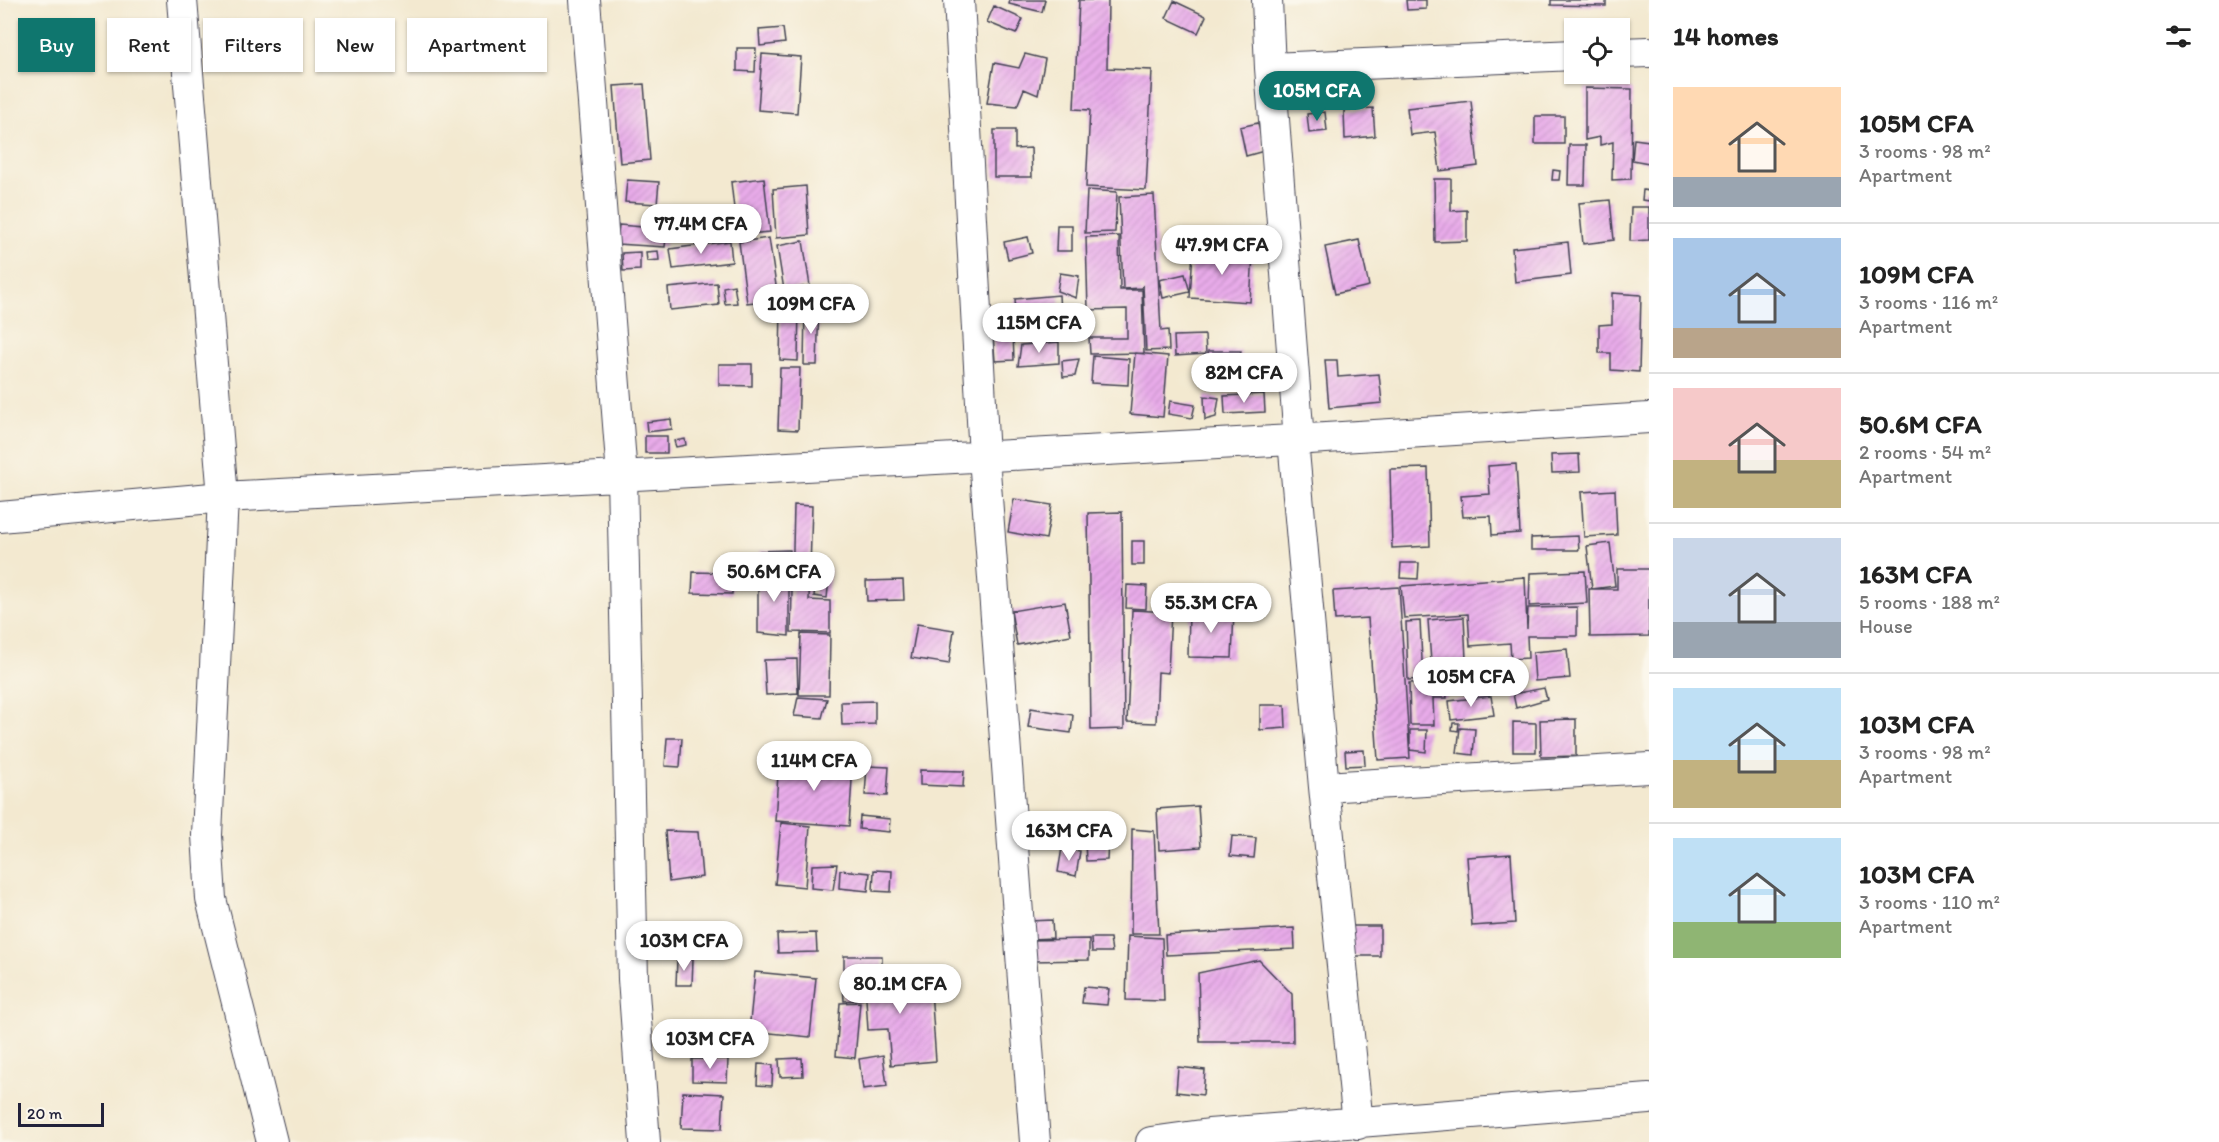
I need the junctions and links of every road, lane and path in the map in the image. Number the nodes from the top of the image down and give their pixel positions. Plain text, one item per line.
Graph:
1 (182, 0) edge
2 (585, 0) edge
3 (959, 0) edge
4 (1268, 0) edge
5 (1649, 52) edge
6 (1630, 53) edge
7 (1564, 55) edge
8 (1270, 68) junction
9 (1649, 418) edge
10 (1293, 440) junction
11 (984, 457) junction
12 (622, 476) junction
13 (223, 497) junction
14 (0, 517) edge
15 (1649, 768) edge
16 (1324, 788) junction
17 (1649, 1099) edge
18 (1358, 1124) junction
19 (1210, 1138) edge
20 (272, 1142) edge
21 (645, 1142) edge
22 (1035, 1142) edge
23 (1151, 1142) edge

1 - 13 street
2 - 12 street
3 - 11 street
4 - 8 street
5 - 6 street
7 - 8 street
8 - 10 street
9 - 10 street
10 - 11 street
10 - 16 street
11 - 12 street
11 - 22 street
12 - 13 street
12 - 21 street
13 - 14 street
13 - 20 street
15 - 16 street
16 - 18 street
17 - 18 street
18 - 19 street
19 - 23 street

